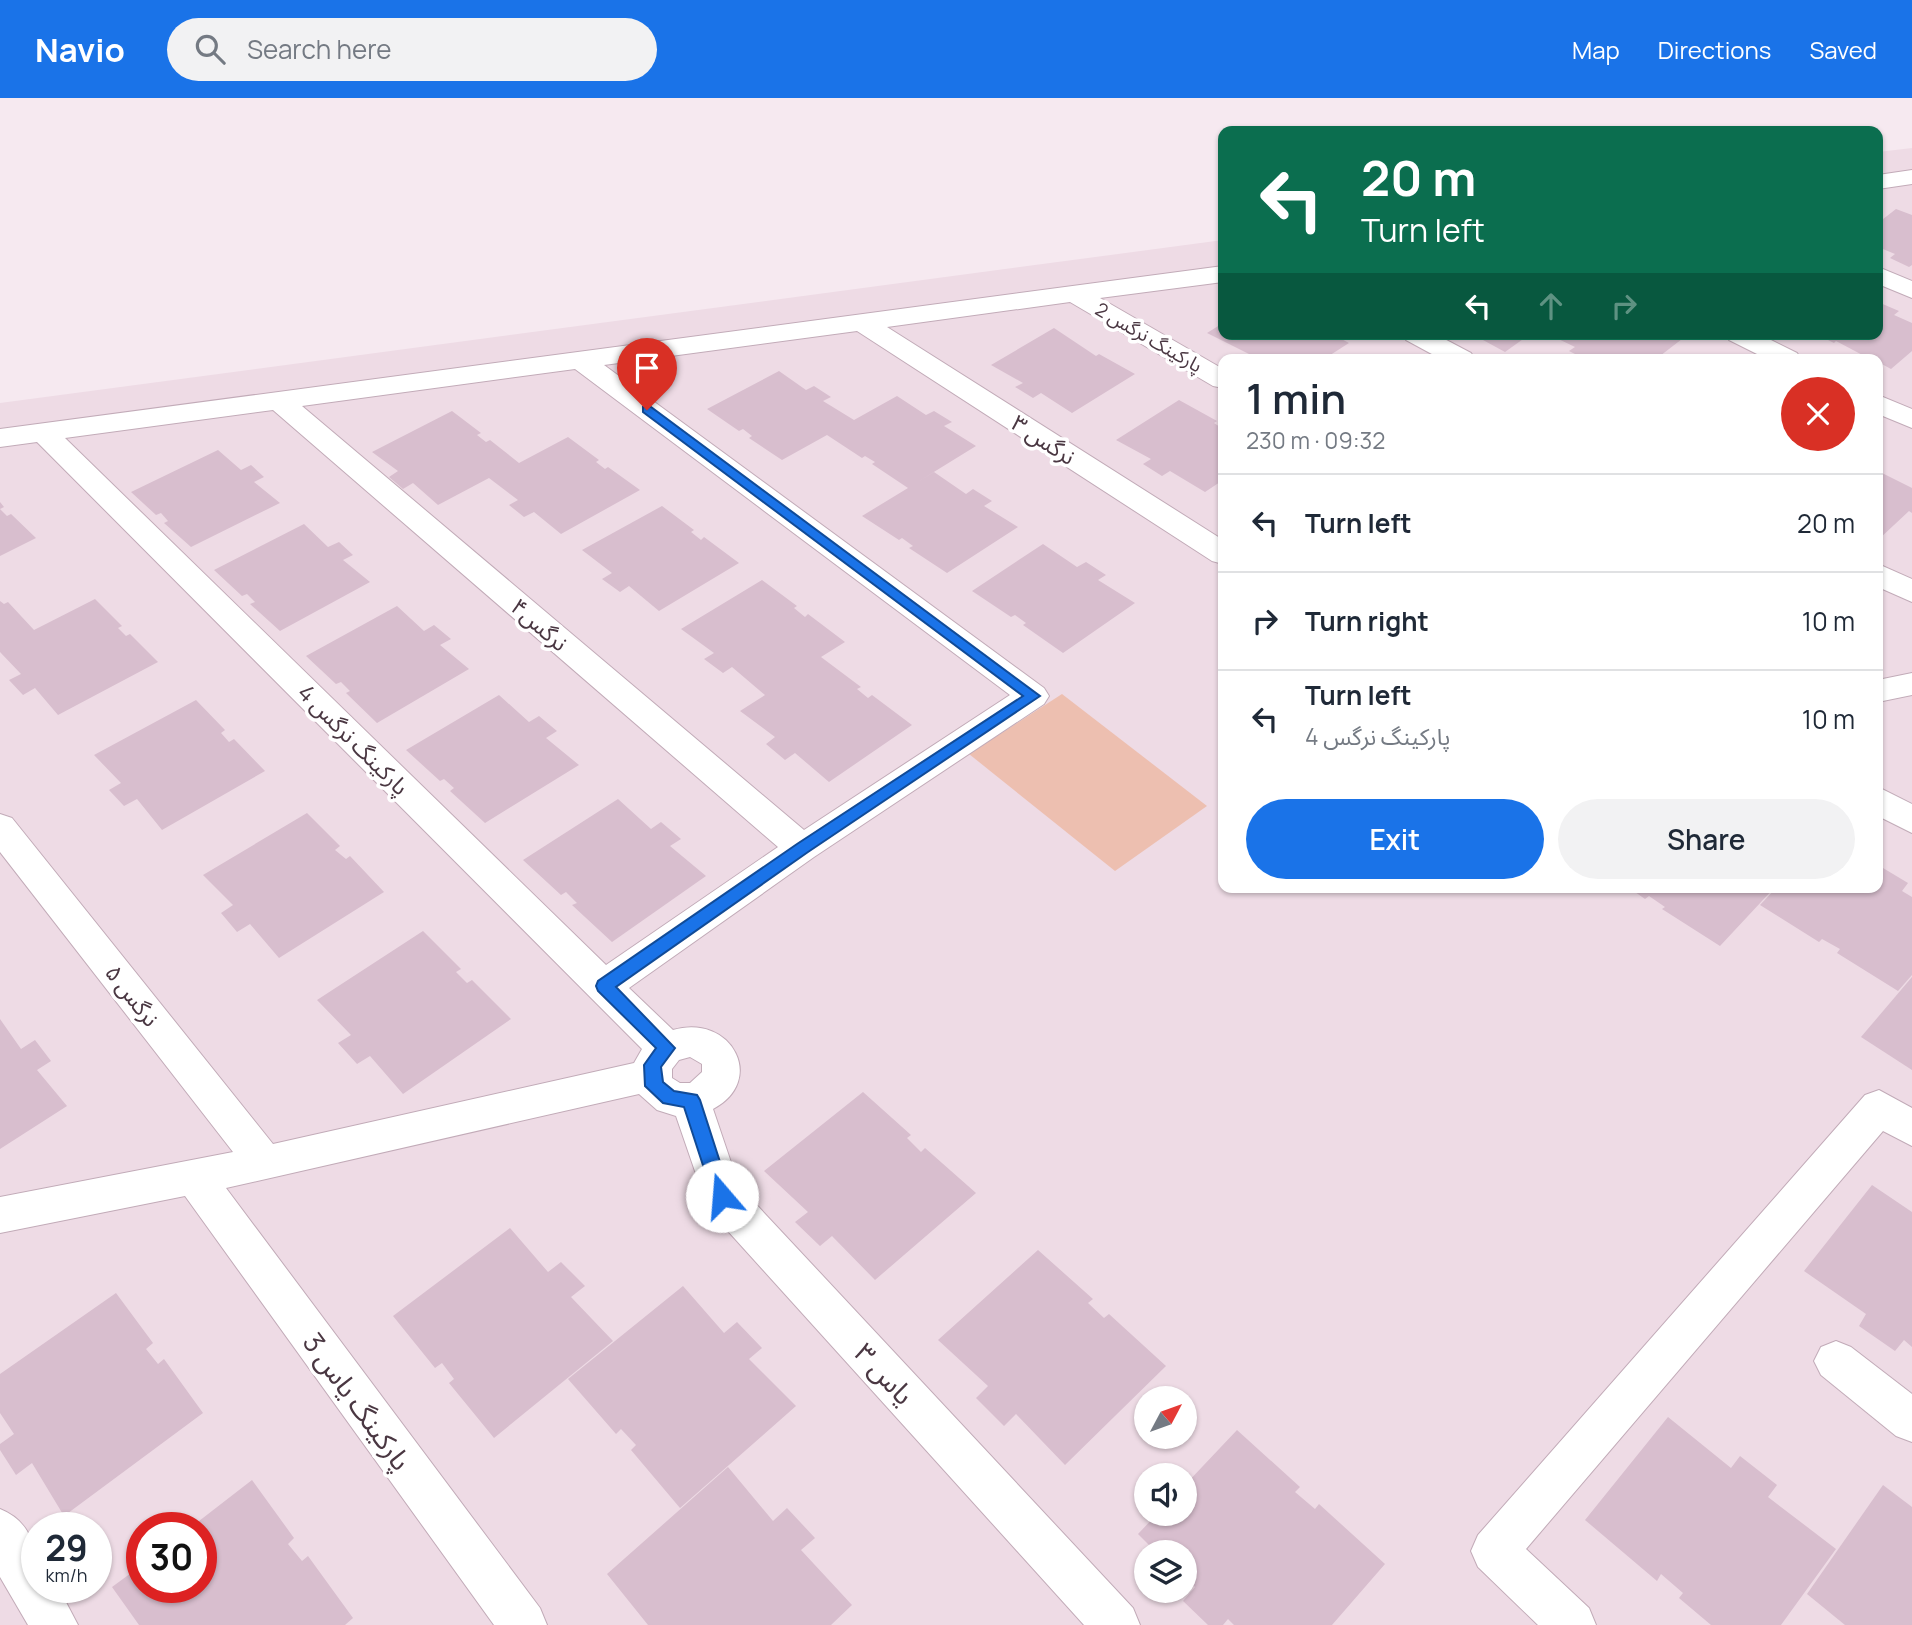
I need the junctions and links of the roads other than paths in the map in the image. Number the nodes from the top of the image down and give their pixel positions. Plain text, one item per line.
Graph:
1 (1912, 177) edge
2 (1883, 181) edge
3 (1218, 275) edge
4 (1883, 277) edge
5 (1912, 290) edge
6 (1074, 294) junction
7 (864, 324) junction
8 (1426, 340) edge
9 (1750, 340) edge
10 (1453, 354) edge
11 (1778, 354) edge
12 (583, 362) junction
13 (1218, 377) edge
14 (277, 399) junction
15 (1883, 405) edge
16 (1912, 419) edge
17 (42, 430) junction
18 (0, 438) edge
19 (1218, 551) edge
20 (1883, 577) edge
21 (1912, 592) edge
22 (1912, 684) edge
23 (1883, 690) edge
24 (1883, 803) edge
25 (1912, 820) edge
26 (0, 827) edge
27 (802, 848) junction
28 (604, 986) junction
29 (659, 1062) junction
30 (691, 1100) junction
31 (1912, 1129) edge
32 (265, 1163) junction
33 (194, 1177) junction
34 (0, 1216) edge
35 (1836, 1361) dead end
36 (1912, 1421) edge
37 (0, 1532) edge
38 (54, 1625) edge
39 (523, 1625) edge
40 (1116, 1625) edge
41 (1572, 1625) edge

1 - 2 street
3 - 6 street
4 - 5 street
6 - 7 street
6 - 13 street, پارکینگ نرگس 2
7 - 12 street
7 - 19 street, نرگس ۳
8 - 10 street
9 - 11 street
12 - 14 street
12 - 27 street
14 - 17 street
14 - 27 street, نرگس۴
15 - 16 street
17 - 18 street
17 - 28 street, پارکینگ نرگس 4
20 - 21 street
22 - 23 street
24 - 25 street
26 - 32 street, نرگس ۵
27 - 28 street
28 - 29 street, پارکینگ نرگس 4
29 - 30 street
29 - 30 street
29 - 32 street
30 - 40 street, یاس ۳
31 - 41 street
32 - 33 street
33 - 34 street
33 - 39 street, پارکینگ یاس 3
35 - 36 street
37 - 38 street

